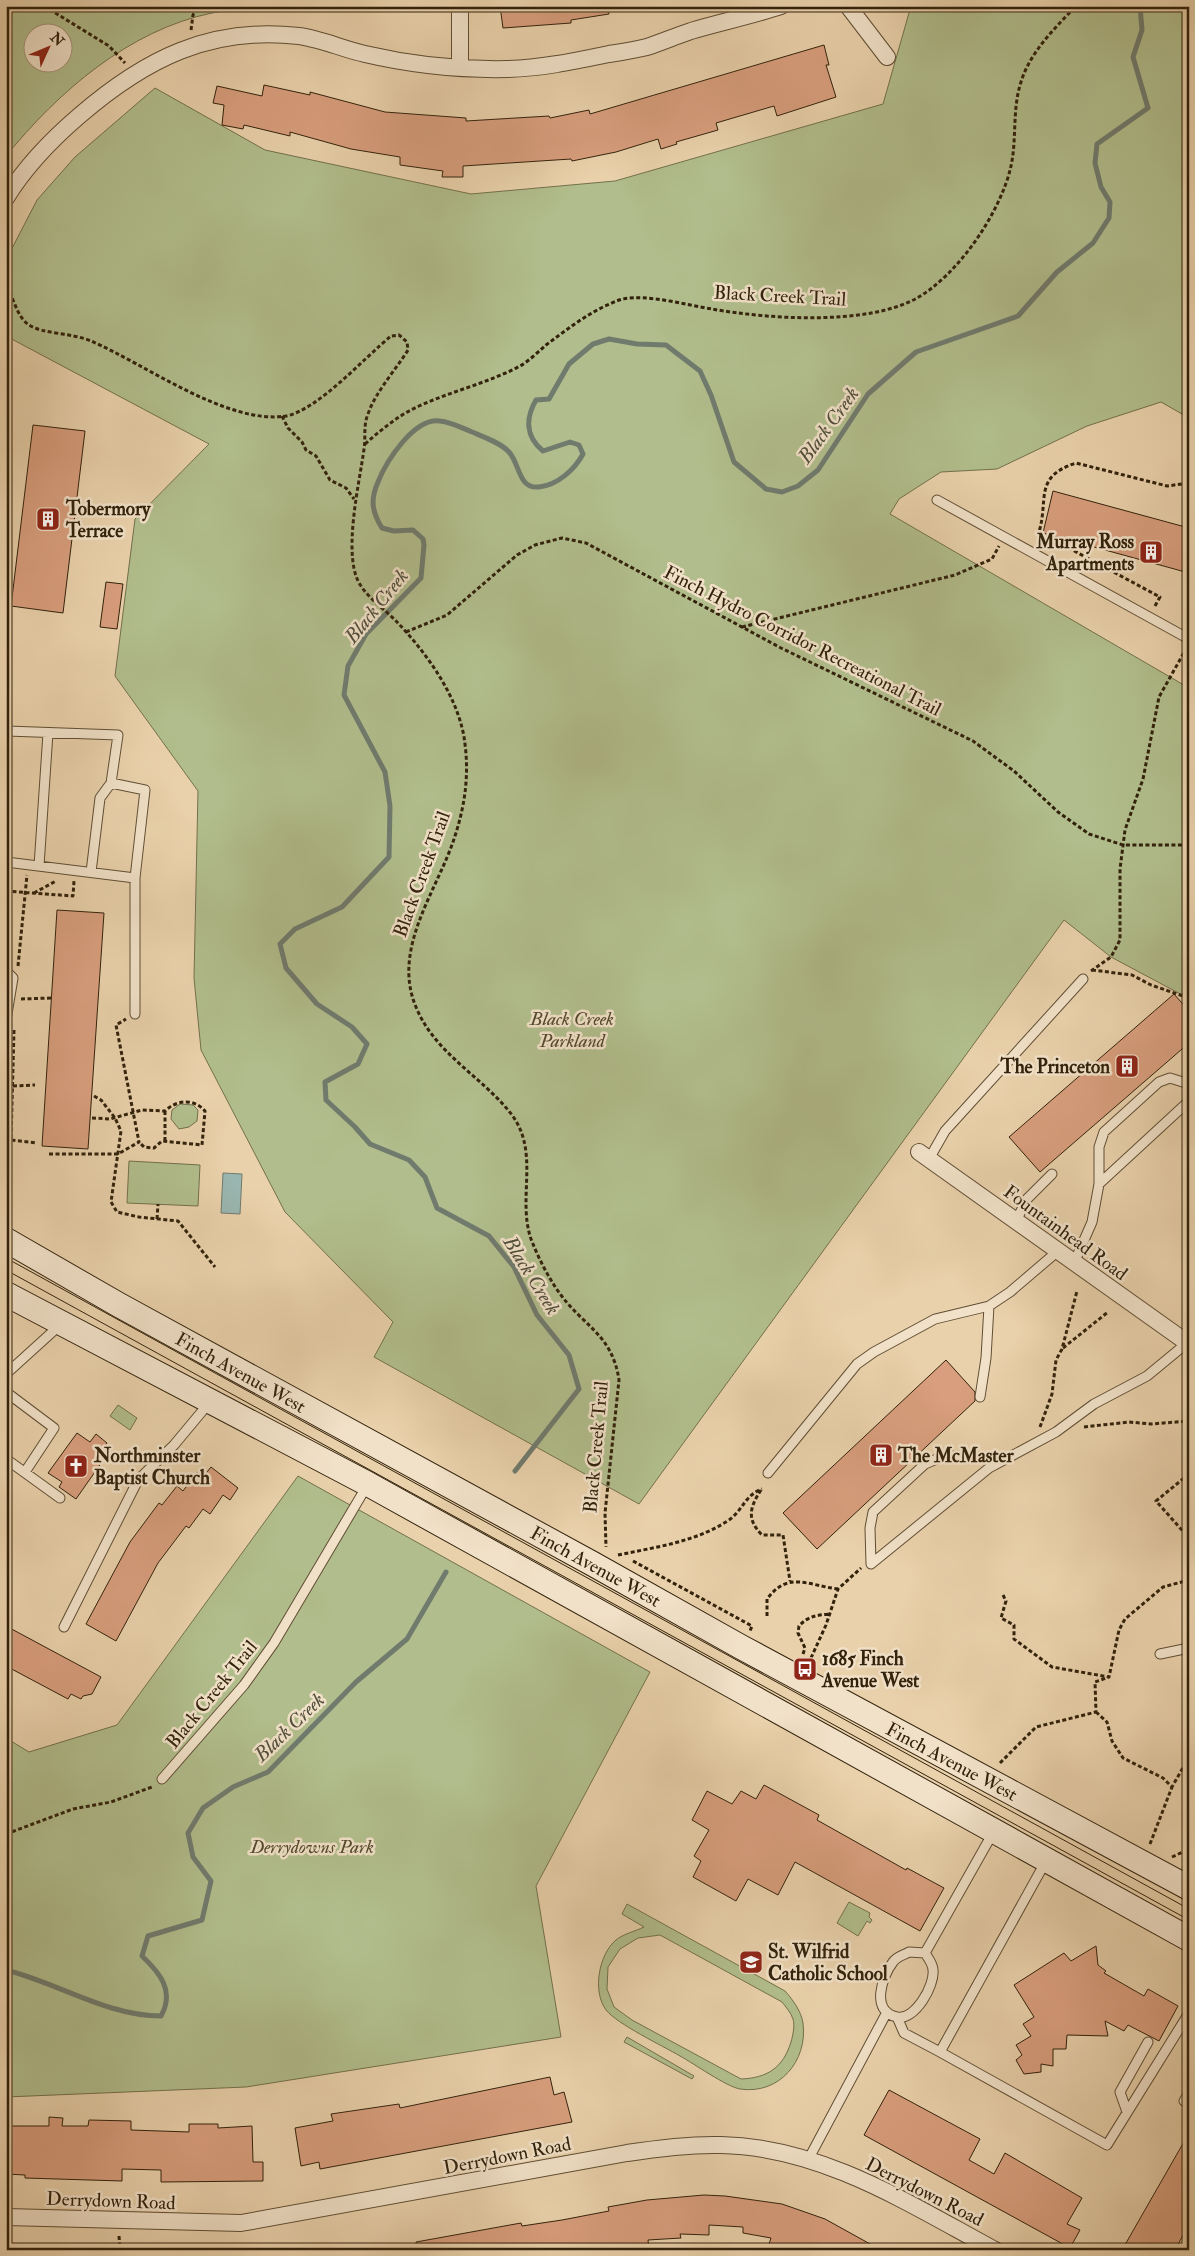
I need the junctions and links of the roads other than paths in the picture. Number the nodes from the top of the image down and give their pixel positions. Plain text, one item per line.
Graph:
1 (460, 6) edge
2 (781, 6) edge
3 (848, 6) edge
4 (887, 57) dead end
5 (460, 68) junction
6 (6, 198) edge
7 (937, 500) dead end
8 (1189, 638) edge
9 (48, 733) junction
10 (6, 746) edge
11 (111, 783) junction
12 (6, 862) edge
13 (39, 866) junction
14 (91, 872) junction
15 (135, 878) junction
16 (6, 971) edge
17 (1082, 979) road end
18 (135, 1014) road end
19 (6, 1020) edge
20 (1189, 1084) edge
21 (1189, 1101) edge
22 (924, 1156) joint
23 (1052, 1174) dead end
24 (1099, 1184) junction
25 (1016, 1221) junction
26 (6, 1240) edge
27 (1058, 1251) junction
28 (1074, 1263) junction
29 (9, 1301) edge
30 (989, 1306) junction
31 (61, 1325) junction
32 (1188, 1344) edge
33 (6, 1374) edge
34 (6, 1392) edge
35 (980, 1397) dead end
36 (211, 1401) junction
37 (1008, 1458) junction
38 (6, 1459) edge
39 (25, 1472) junction
40 (768, 1473) road end
41 (368, 1484) junction
42 (60, 1498) dead end
43 (64, 1627) dead end
44 (1189, 1648) edge
45 (1160, 1654) dead end
46 (162, 1779) road end
47 (995, 1830) junction
48 (1047, 1859) junction
49 (1189, 1888) edge
50 (1189, 1939) edge
51 (925, 1953) junction
52 (887, 2012) junction
53 (1189, 2013) edge
54 (897, 2017) junction
55 (1148, 2042) dead end
56 (940, 2052) junction
57 (1127, 2112) junction
58 (808, 2160) junction
59 (6, 2217) edge
60 (995, 2250) edge

1 - 5 street
2 - 5 street
3 - 4 street
5 - 6 street
7 - 8 lane
9 - 10 lane
9 - 11 lane
9 - 13 lane
11 - 14 lane
11 - 15 lane
12 - 13 lane
13 - 14 lane
14 - 15 lane
15 - 18 lane
16 - 19 lane
17 - 22 lane
20 - 24 lane
21 - 24 lane
22 - 25 street, Fountainhead Road
23 - 25 lane
24 - 28 lane
25 - 27 street, Fountainhead Road
26 - 49 main road, Finch Avenue West
27 - 28 street, Fountainhead Road
27 - 30 lane
28 - 32 street, Fountainhead Road
29 - 31 main road, Finch Avenue West
30 - 35 lane
30 - 40 lane
31 - 33 lane
31 - 36 main road, Finch Avenue West
32 - 37 lane
34 - 39 lane
36 - 41 main road, Finch Avenue West
36 - 43 lane
37 - 37 lane
38 - 39 lane
39 - 42 lane
41 - 46 lane, Black Creek Trail
41 - 47 main road, Finch Avenue West
44 - 45 lane
47 - 48 main road, Finch Avenue West
47 - 51 lane
48 - 50 main road, Finch Avenue West
48 - 56 lane
51 - 52 lane
51 - 54 lane
52 - 54 lane
52 - 58 lane
53 - 57 lane
54 - 56 lane
55 - 57 lane
56 - 57 lane
58 - 59 street, Derrydown Road
58 - 60 street, Derrydown Road

